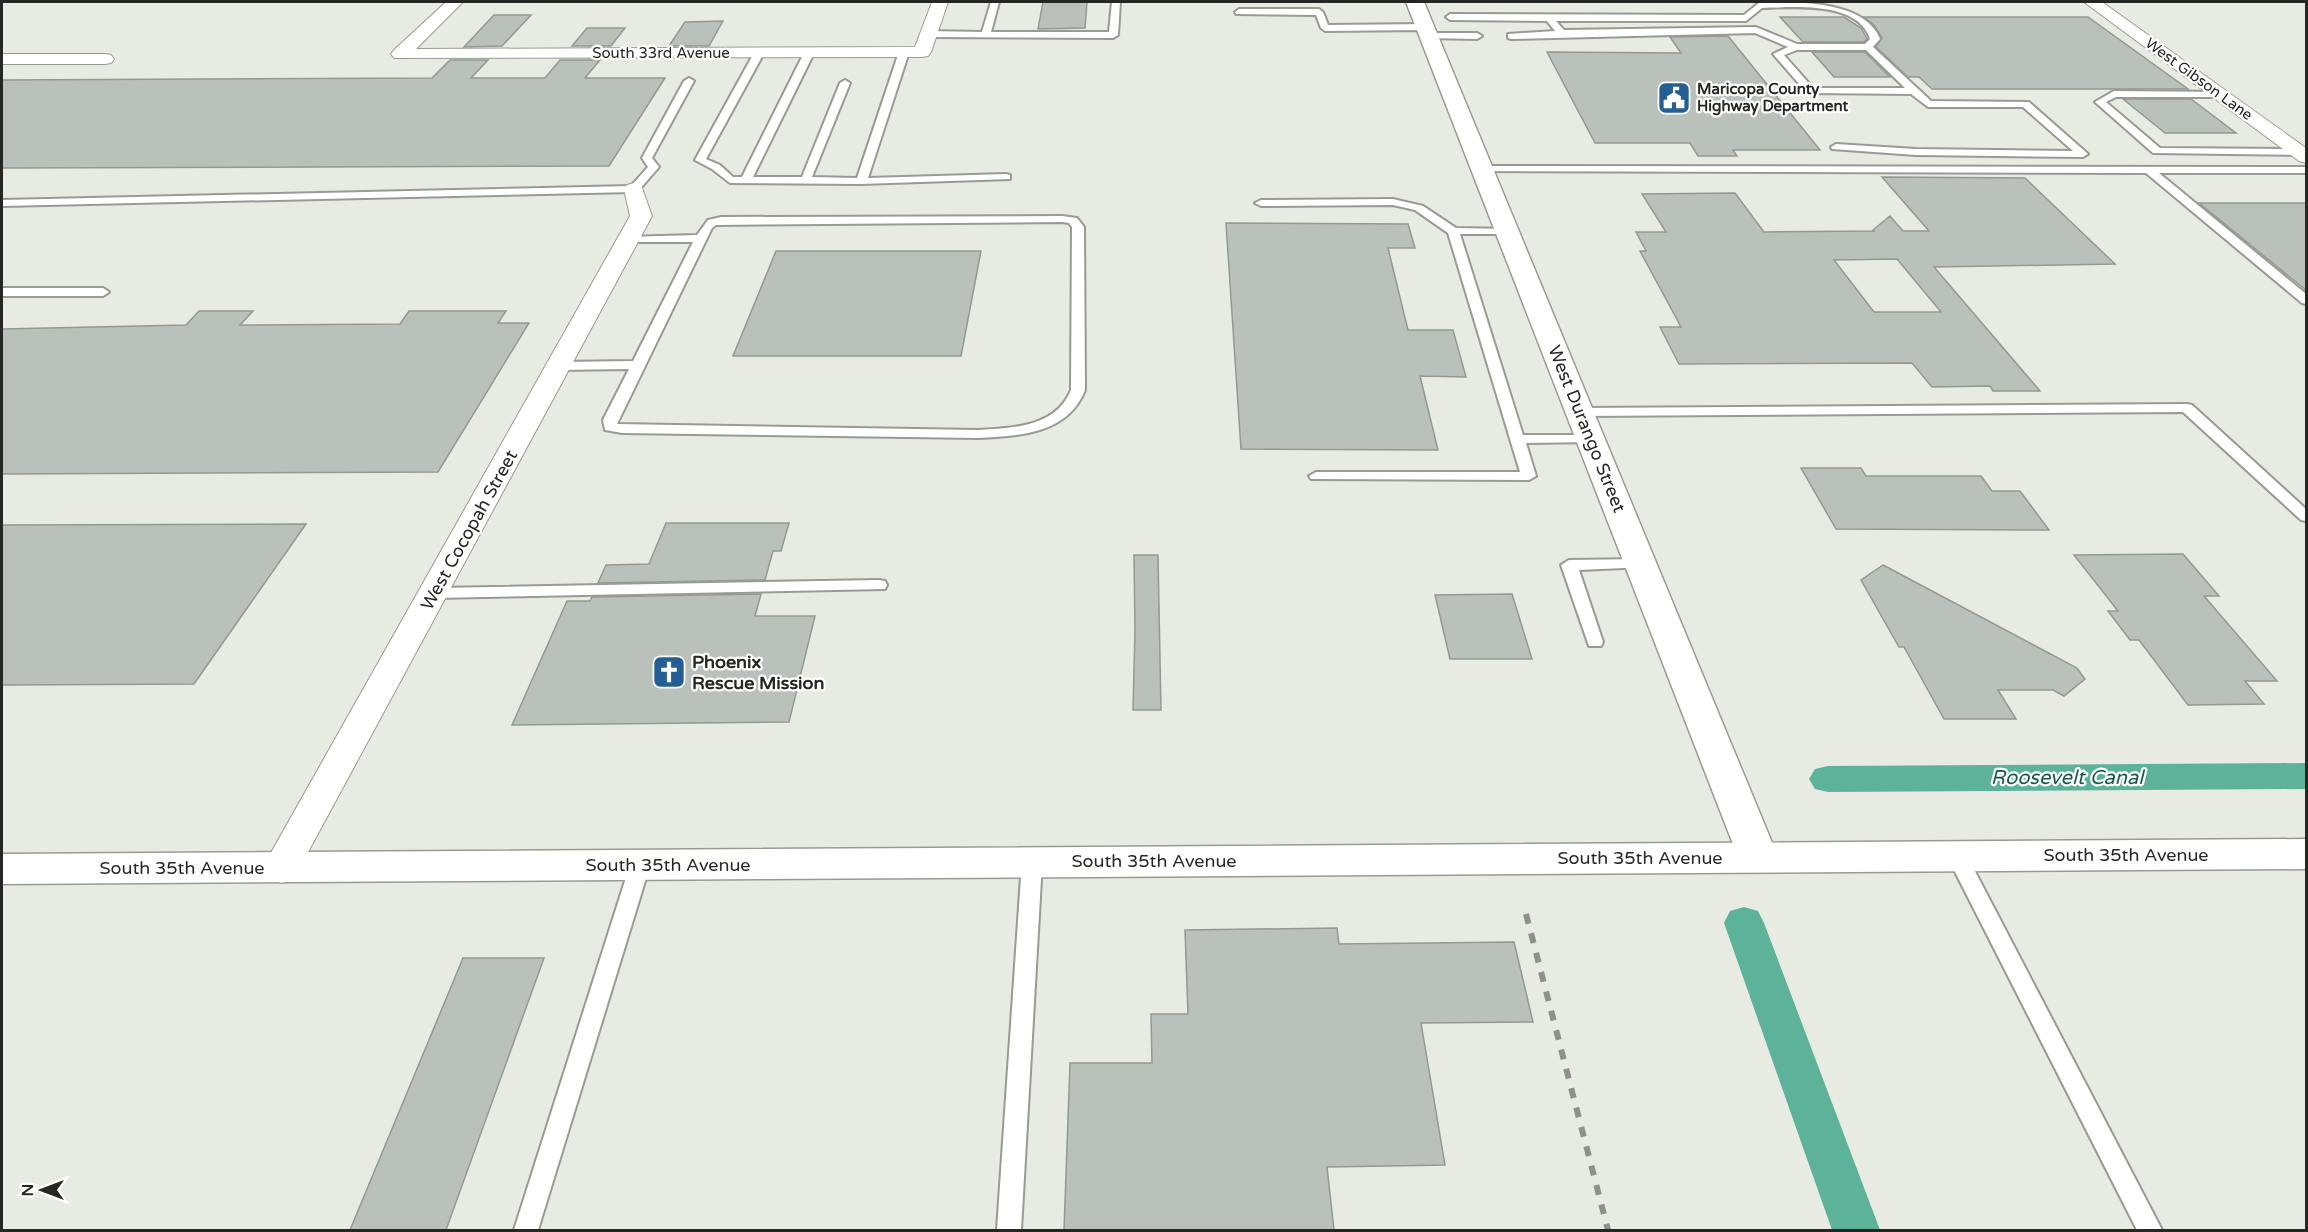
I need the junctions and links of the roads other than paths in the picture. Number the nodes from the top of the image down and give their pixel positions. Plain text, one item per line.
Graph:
1 (455, 2) edge
2 (940, 2) edge
3 (995, 2) edge
4 (1116, 2) edge
5 (1415, 2) edge
6 (2091, 2) edge
7 (1239, 12) dead end
8 (1450, 17) dead end
9 (1551, 18) junction
10 (1746, 18) junction
11 (1756, 30) junction
12 (1428, 32) junction
13 (1561, 33) junction
14 (928, 34) junction
15 (985, 35) junction
16 (1477, 36) dead end
17 (1511, 36) dead end
18 (1796, 47) junction
19 (1868, 47) junction
20 (904, 52) junction
21 (759, 53) junction
22 (809, 53) junction
23 (2, 59) edge
24 (105, 59) dead end
25 (689, 81) dead end
26 (845, 83) dead end
27 (1914, 91) junction
28 (2219, 94) junction
29 (1836, 147) dead end
30 (2303, 154) edge
31 (1482, 169) junction
32 (2149, 170) junction
33 (2307, 170) edge
34 (1006, 177) dead end
35 (746, 180) junction
36 (806, 180) junction
37 (861, 180) junction
38 (634, 189) junction
39 (1261, 203) dead end
40 (2, 204) edge
41 (1453, 231) junction
42 (1507, 231) junction
43 (701, 238) junction
44 (628, 239) junction
45 (2, 292) edge
46 (103, 292) dead end
47 (2307, 300) edge
48 (638, 364) junction
49 (559, 366) junction
50 (1585, 426) junction
51 (1517, 439) junction
52 (1316, 476) dead end
53 (2307, 517) edge
54 (1641, 564) junction
55 (879, 585) dead end
56 (434, 593) junction
57 (1595, 642) dead end
58 (2307, 854) edge
59 (1957, 856) junction
60 (1758, 857) junction
61 (1032, 862) junction
62 (640, 865) junction
63 (281, 868) junction
64 (2, 869) edge
65 (526, 1230) edge
66 (1009, 1230) edge
67 (2150, 1230) edge

1 - 21 street, South 33rd Avenue
2 - 14 street
3 - 15 lane
4 - 15 lane
5 - 12 street, West Durango Street
6 - 28 street, West Gibson Lane
7 - 12 lane
8 - 9 lane
9 - 10 lane
9 - 13 lane
10 - 11 lane
10 - 19 lane
11 - 13 lane
11 - 18 lane
12 - 16 lane
12 - 31 street, West Durango Street
13 - 17 lane
14 - 15 lane
14 - 20 street, South 33rd Avenue
18 - 19 lane
18 - 27 lane
19 - 27 lane
20 - 22 street, South 33rd Avenue
20 - 37 lane
21 - 22 street, South 33rd Avenue
21 - 35 lane
22 - 35 lane
23 - 24 street
25 - 38 lane
26 - 36 lane
27 - 29 lane
28 - 30 street, West Gibson Lane
28 - 30 lane
31 - 32 lane
31 - 42 street, West Durango Street
32 - 33 lane
32 - 47 lane
34 - 37 lane
35 - 36 lane
36 - 37 lane
38 - 40 lane
38 - 44 street, West Cocopah Street
39 - 41 lane
41 - 42 lane
41 - 51 lane
42 - 50 street, West Durango Street
43 - 44 lane
43 - 48 lane
43 - 48 lane
44 - 49 street, West Cocopah Street
45 - 46 lane
48 - 49 lane
49 - 56 street, West Cocopah Street
50 - 51 lane
50 - 53 lane
50 - 54 street, West Durango Street
51 - 52 lane
54 - 57 lane
54 - 60 street, West Durango Street
55 - 56 lane
56 - 63 street, West Cocopah Street
58 - 59 street, South 35th Avenue
59 - 60 street, South 35th Avenue
59 - 67 lane
60 - 61 street, South 35th Avenue
61 - 62 street, South 35th Avenue
61 - 66 lane
62 - 63 street, South 35th Avenue
62 - 65 lane
63 - 64 street, South 35th Avenue

